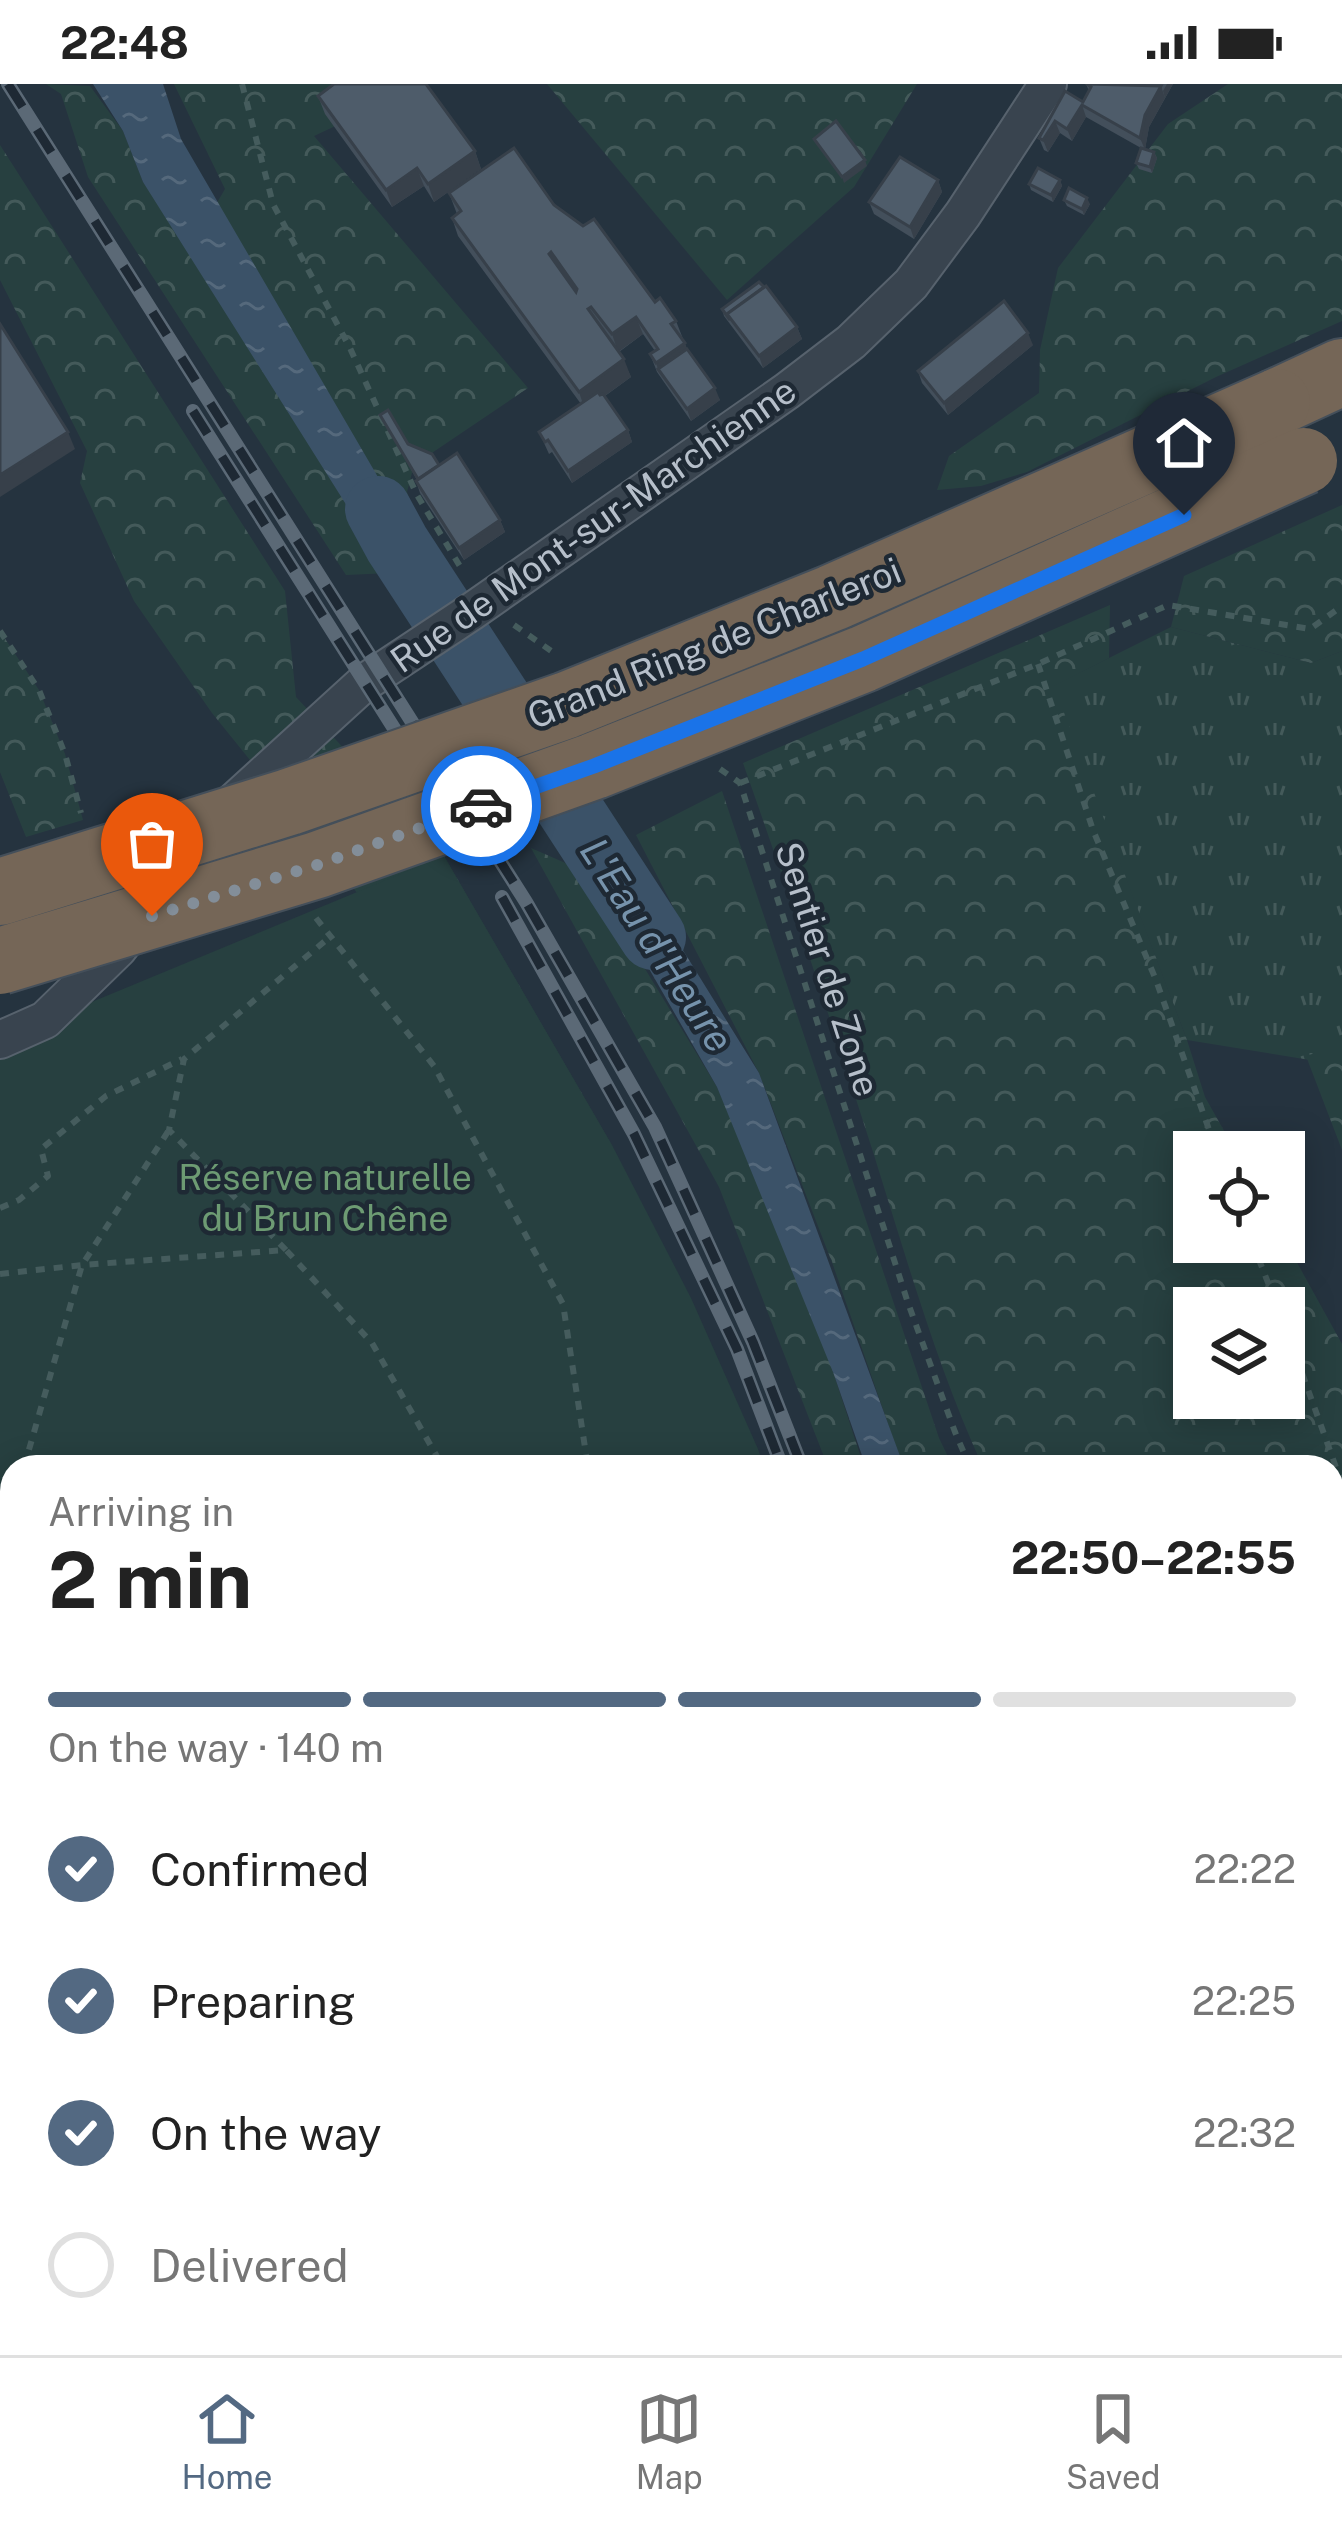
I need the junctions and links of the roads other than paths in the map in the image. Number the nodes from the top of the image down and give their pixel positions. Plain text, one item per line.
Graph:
1 (1048, 84) edge
2 (1342, 372) edge
3 (1323, 452) edge
4 (0, 892) edge
5 (0, 961) edge
6 (0, 1040) edge

1 - 6 street, Rue de Mont-sur-Marchienne
2 - 4 highway, Grand Ring de Charleroi, bridge
3 - 5 highway, Grand Ring de Charleroi, bridge

